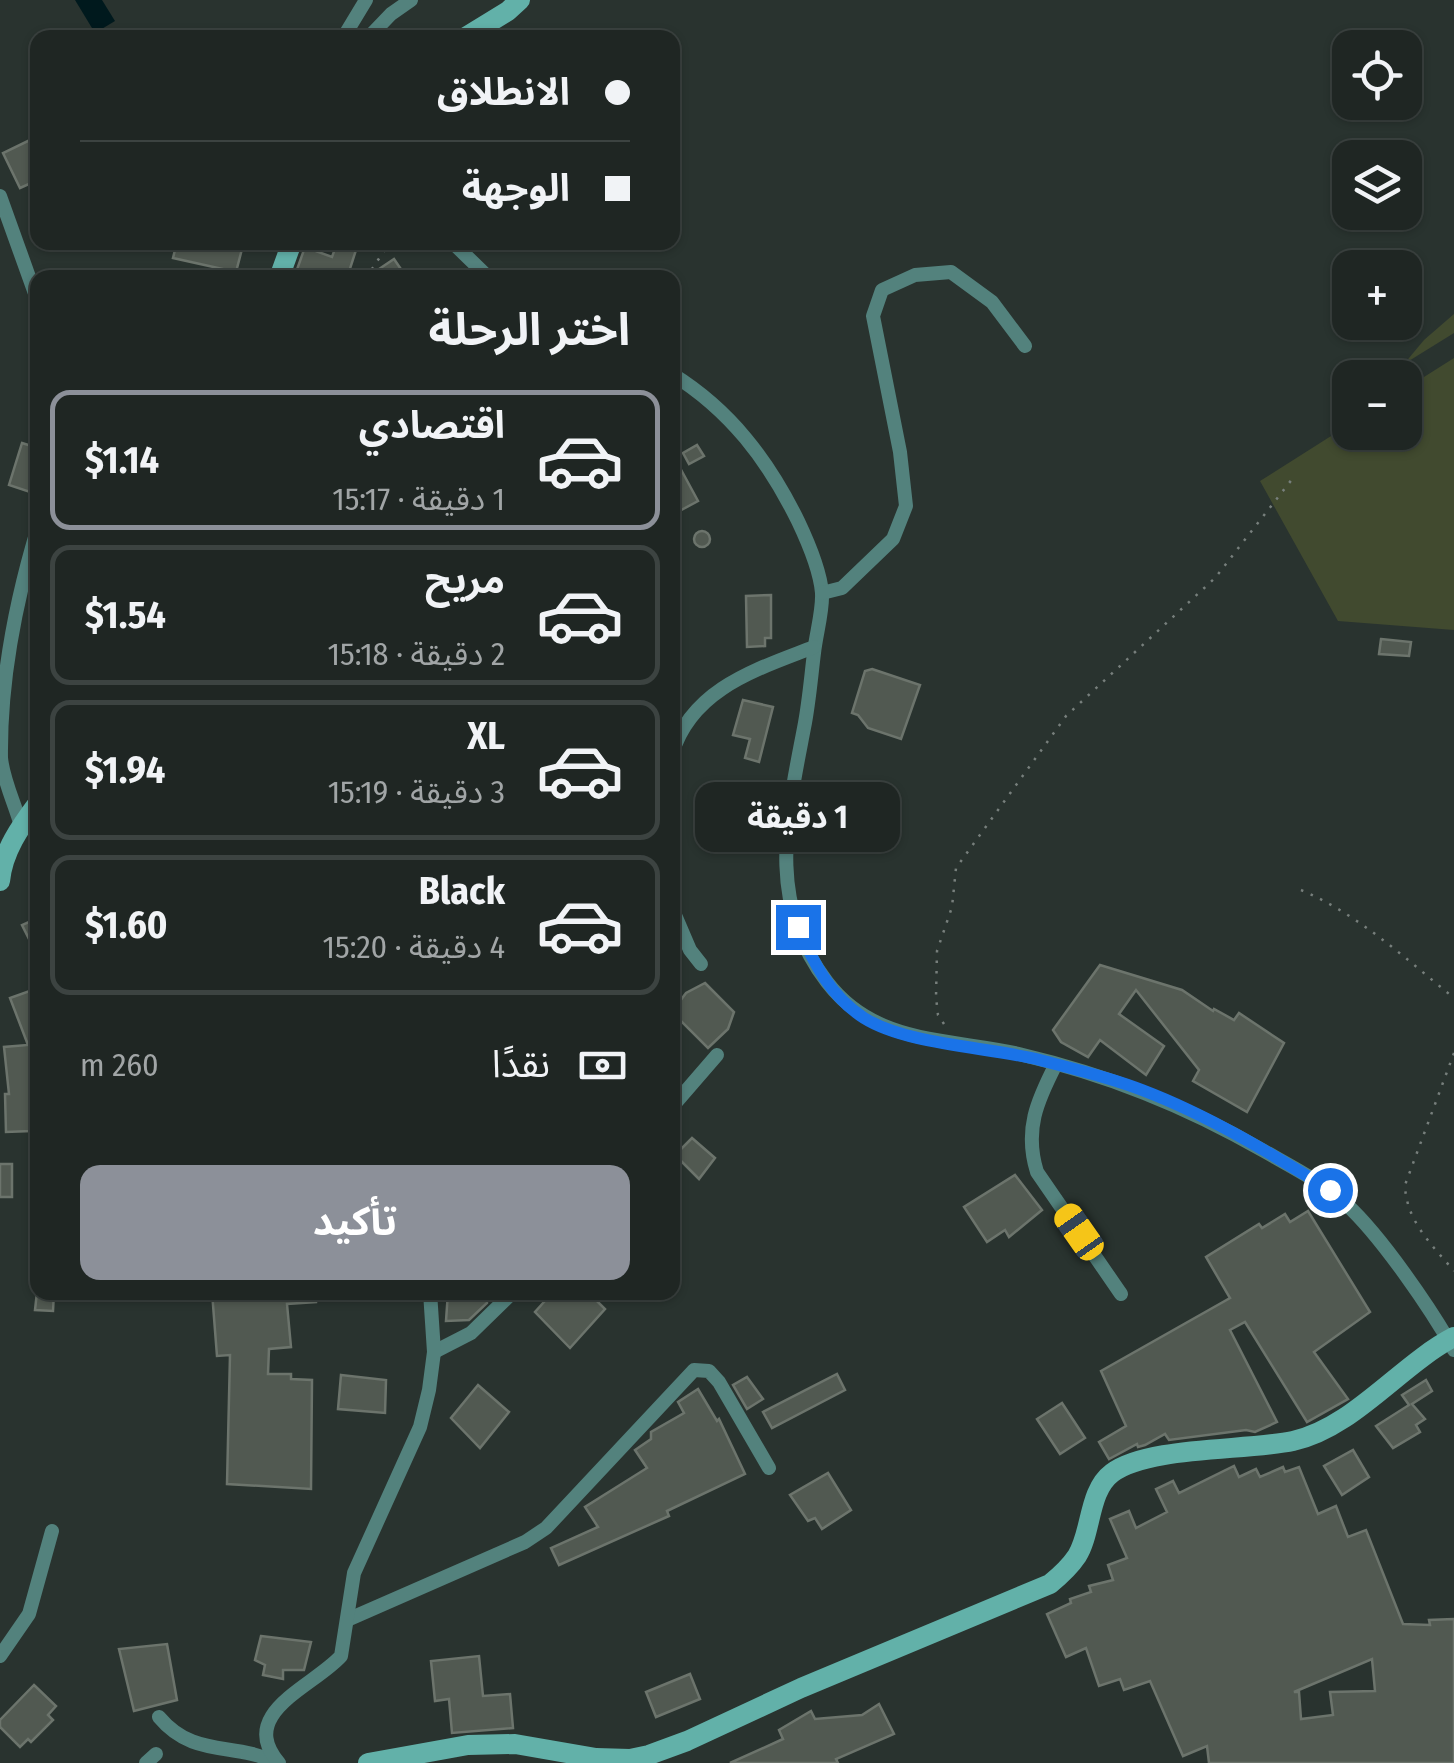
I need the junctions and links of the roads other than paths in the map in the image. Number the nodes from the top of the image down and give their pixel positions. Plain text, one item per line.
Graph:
1 (366, 0) edge
2 (401, 0) edge
3 (411, 0) edge
4 (520, 0) edge
5 (392, 14) junction
6 (348, 30) edge
7 (376, 30) edge
8 (478, 30) edge
9 (0, 196) edge
10 (460, 250) edge
11 (480, 270) edge
12 (30, 280) edge
13 (1025, 346) dead end
14 (680, 379) edge
15 (30, 552) edge
16 (822, 592) junction
17 (814, 647) junction
18 (680, 738) edge
19 (30, 814) edge
20 (21, 826) junction
21 (1, 871) edge
22 (680, 927) edge
23 (701, 964) dead end
24 (717, 1055) dead end
25 (1056, 1064) junction
26 (680, 1098) edge
27 (1121, 1294) dead end
28 (431, 1300) edge
29 (504, 1300) edge
30 (1452, 1343) edge
31 (434, 1352) junction
32 (768, 1468) dead end
33 (52, 1532) dead end
34 (347, 1620) junction
35 (0, 1656) edge
36 (159, 1717) dead end
37 (616, 1761) edge
38 (278, 1763) edge
39 (368, 1763) edge

1 - 6 street
2 - 5 street
3 - 5 street
4 - 8 street
5 - 7 street
9 - 12 street
10 - 11 street
13 - 16 street
14 - 16 street
15 - 20 street
16 - 17 street
17 - 18 street
17 - 25 street
19 - 20 street
20 - 21 street
22 - 23 street
24 - 26 street
25 - 27 street
25 - 30 street
28 - 31 street
29 - 31 street
30 - 37 street
31 - 34 street
32 - 34 street
33 - 35 street
34 - 38 street
36 - 38 street
37 - 39 street

